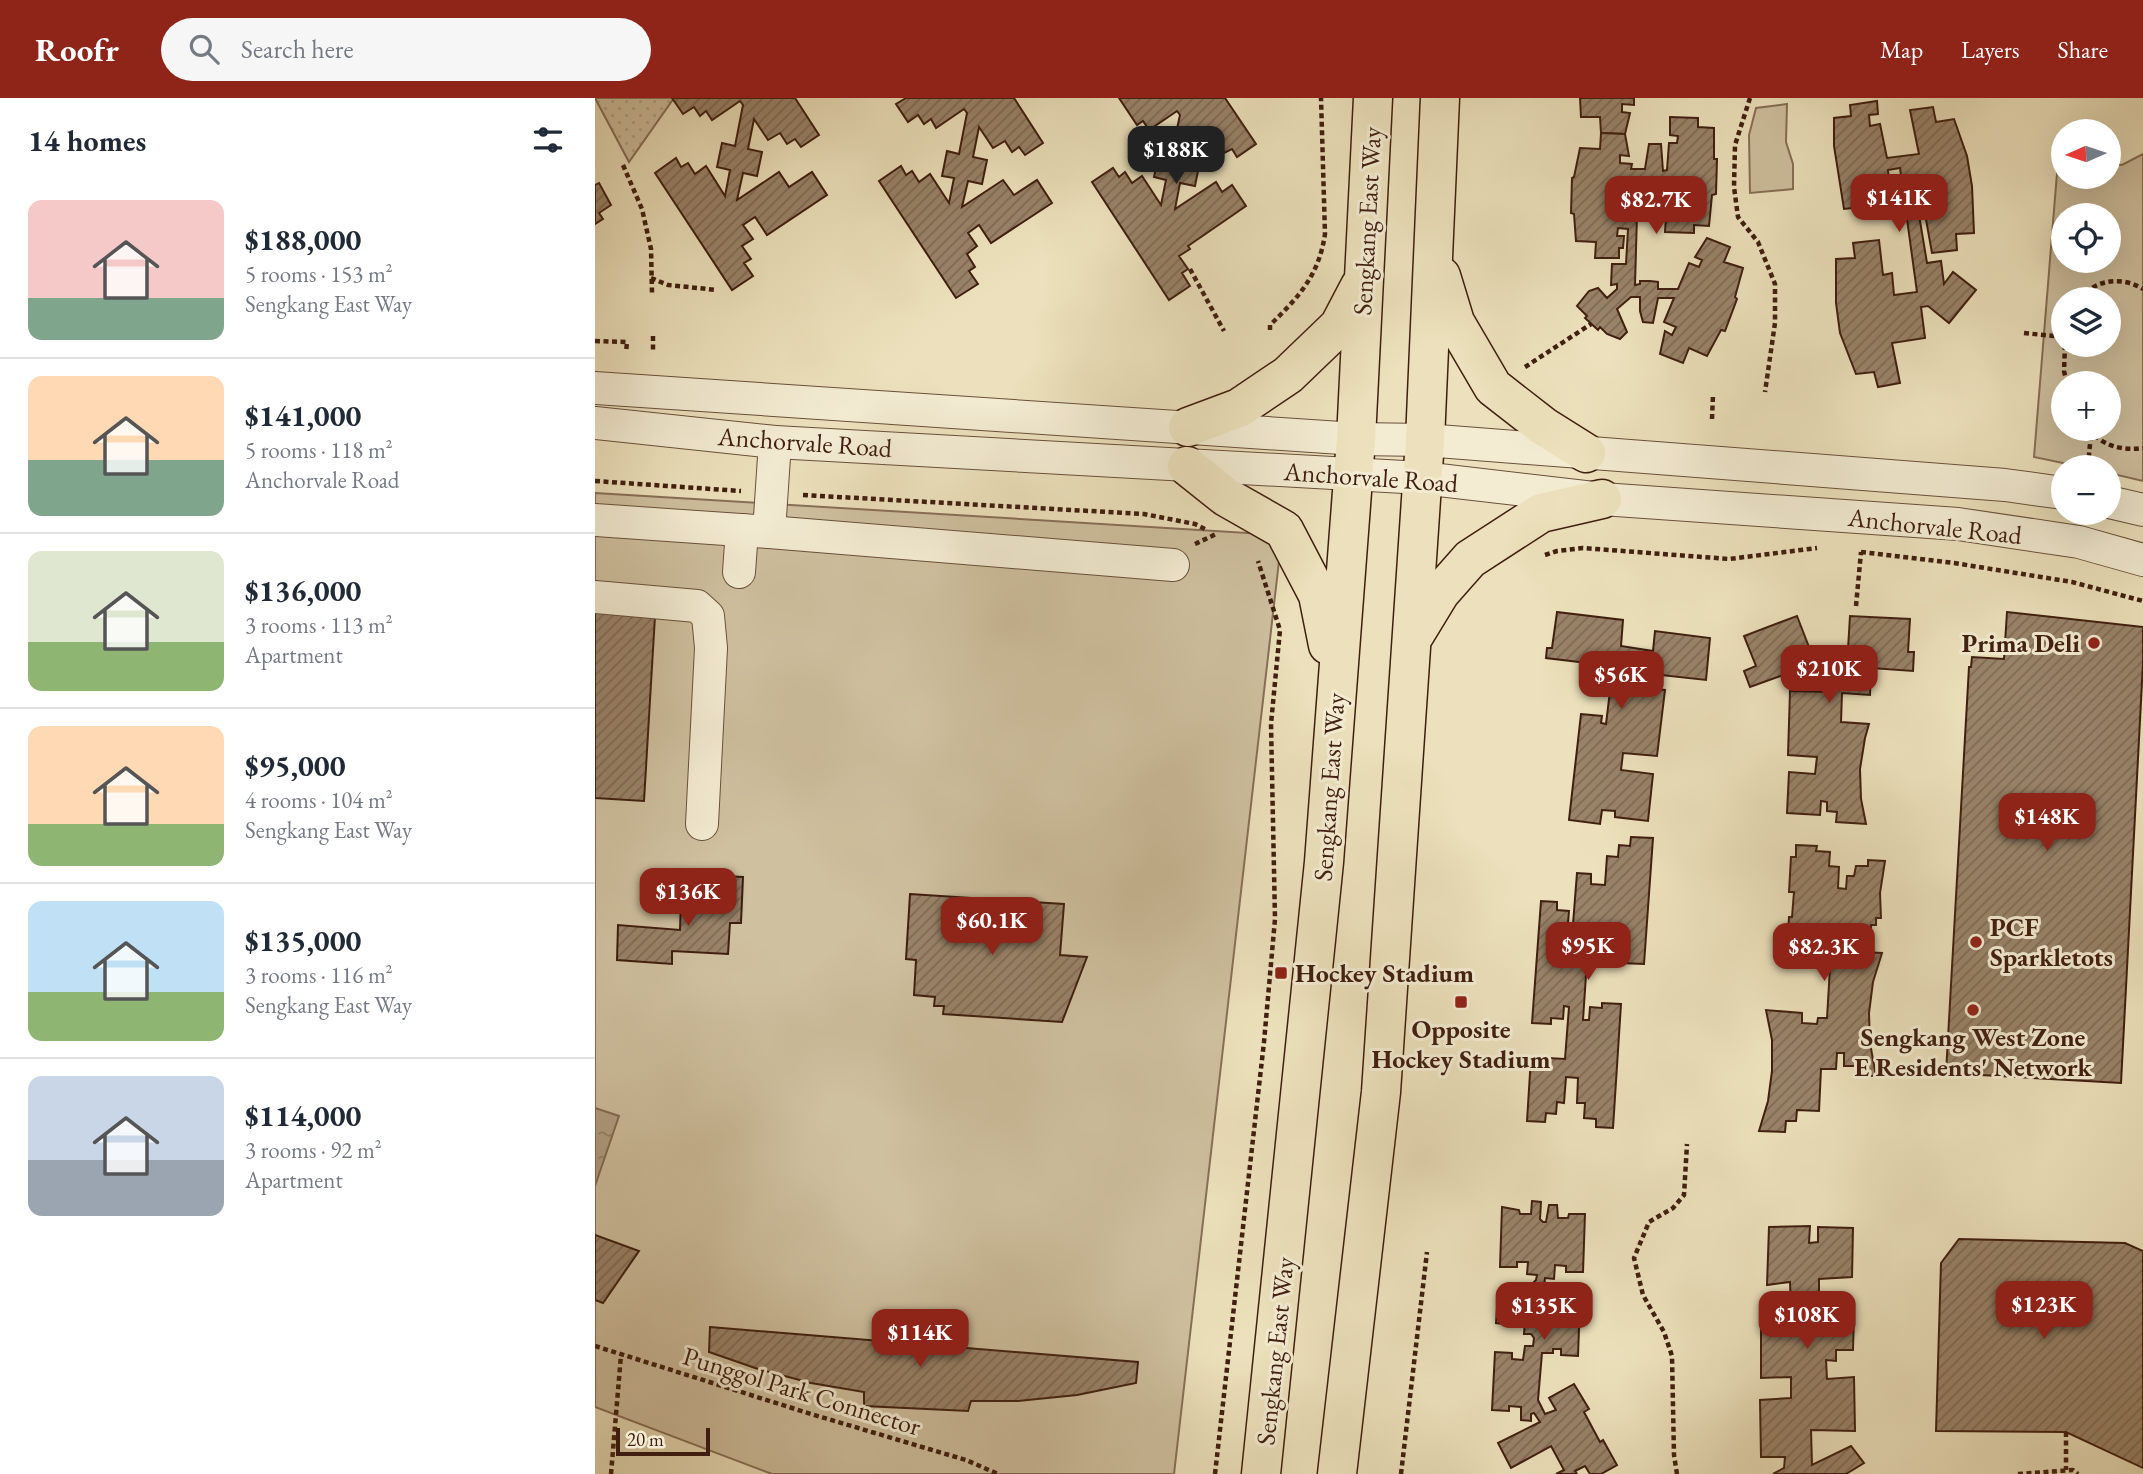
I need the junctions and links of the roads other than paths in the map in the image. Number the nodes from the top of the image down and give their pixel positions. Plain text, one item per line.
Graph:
1 (1373, 98) edge
2 (1440, 98) edge
3 (1433, 250) junction
4 (1363, 279) junction
5 (595, 388) edge
6 (595, 423) edge
7 (1188, 427) junction
8 (1425, 440) junction
9 (775, 442) junction
10 (1586, 453) junction
11 (1355, 457) junction
12 (1187, 466) junction
13 (1422, 478) junction
14 (2051, 491) edge
15 (1602, 499) junction
16 (2121, 505) edge
17 (2143, 510) edge
18 (595, 520) edge
19 (755, 531) junction
20 (2143, 560) edge
21 (1173, 565) dead end
22 (739, 572) dead end
23 (595, 597) edge
24 (1412, 639) junction
25 (1336, 688) junction
26 (702, 824) dead end
27 (1261, 1474) edge
28 (1336, 1474) edge

1 - 4 main road, Sengkang East Way
2 - 3 main road
3 - 8 main road
3 - 10 main road
4 - 7 main road
4 - 11 main road, Sengkang East Way
5 - 7 street, Anchorvale Road
6 - 9 street, Anchorvale Road
7 - 11 street, Anchorvale Road
8 - 10 street, Anchorvale Road
8 - 11 street, Anchorvale Road
8 - 13 main road
9 - 12 street, Anchorvale Road
9 - 19 street
10 - 14 street, Anchorvale Road
11 - 12 street, Anchorvale Road
11 - 13 street, Anchorvale Road
11 - 25 main road, Sengkang East Way
12 - 25 main road
13 - 15 street, Anchorvale Road
13 - 24 main road
15 - 20 street, Anchorvale Road
15 - 24 main road
16 - 17 street
18 - 19 street
19 - 21 street
19 - 22 street
23 - 26 street
24 - 28 main road
25 - 27 main road, Sengkang East Way

